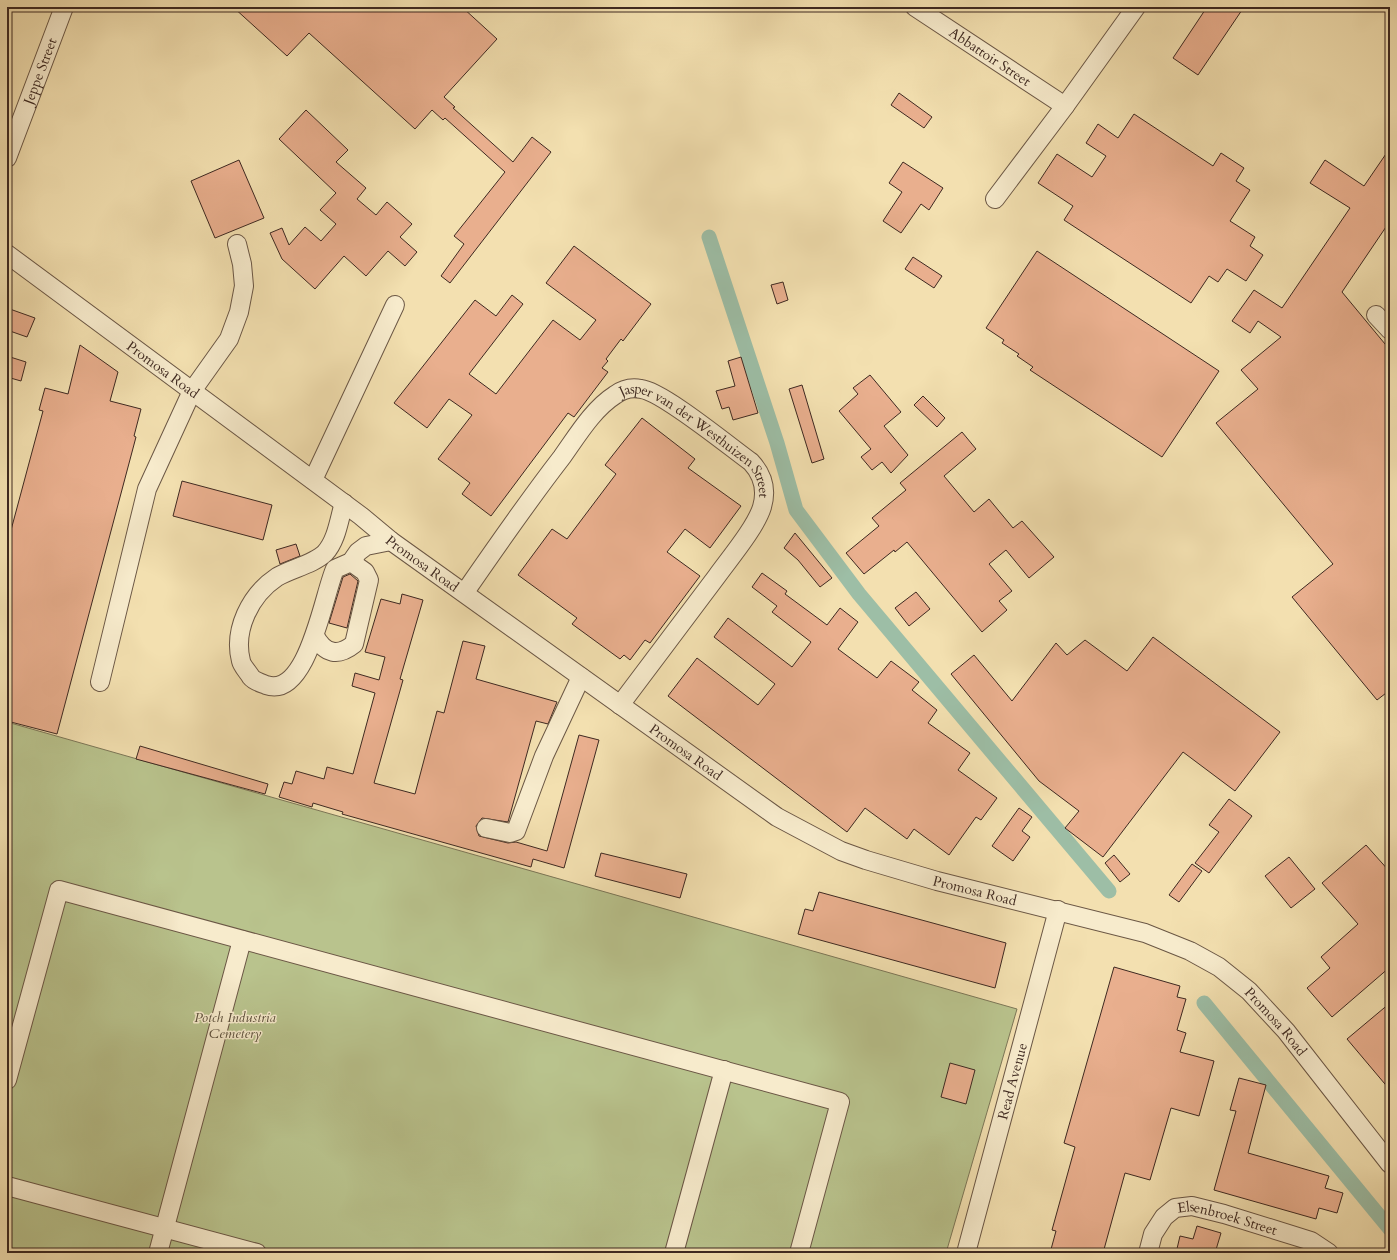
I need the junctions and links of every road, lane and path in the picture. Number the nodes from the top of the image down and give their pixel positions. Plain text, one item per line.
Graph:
1 (64, 7) edge
2 (914, 7) edge
3 (1136, 7) edge
4 (1065, 106) junction
5 (7, 158) edge
6 (995, 198) dead end
7 (237, 244) dead end
8 (7, 254) edge
9 (395, 305) dead end
10 (1376, 315) dead end
11 (1390, 330) edge
12 (192, 391) junction
13 (313, 480) junction
14 (344, 503) junction
15 (392, 541) junction
16 (351, 562) junction
17 (465, 592) junction
18 (315, 636) junction
19 (581, 677) junction
20 (100, 682) dead end
21 (620, 705) junction
22 (486, 828) dead end
23 (1058, 910) junction
24 (242, 940) junction
25 (724, 1070) junction
26 (7, 1080) edge
27 (1390, 1164) edge
28 (7, 1186) edge
29 (164, 1228) junction
30 (158, 1253) edge
31 (257, 1253) edge
32 (674, 1253) edge
33 (799, 1253) edge
34 (966, 1253) edge
35 (1148, 1253) edge
36 (1329, 1253) edge

1 - 5 street, Jeppe Street
2 - 4 street, Abbattoir Street
3 - 4 street
4 - 6 street
7 - 12 street
8 - 12 street, Promosa Road
9 - 13 street
10 - 11 street
12 - 13 street, Promosa Road
12 - 20 street
13 - 14 street, Promosa Road
14 - 15 street, Promosa Road
14 - 18 street
15 - 16 street
15 - 17 street, Promosa Road
16 - 18 street
16 - 18 street
17 - 19 street, Promosa Road
17 - 21 street, Jasper van der Westhuizen Street
19 - 21 street, Promosa Road
19 - 22 street
21 - 23 street, Promosa Road
23 - 27 street, Promosa Road
23 - 34 street, Read Avenue
24 - 25 street
24 - 26 street
24 - 29 street
25 - 32 street
25 - 33 street
28 - 29 street
29 - 30 street
29 - 31 street
35 - 36 street, Elsenbroek Street

